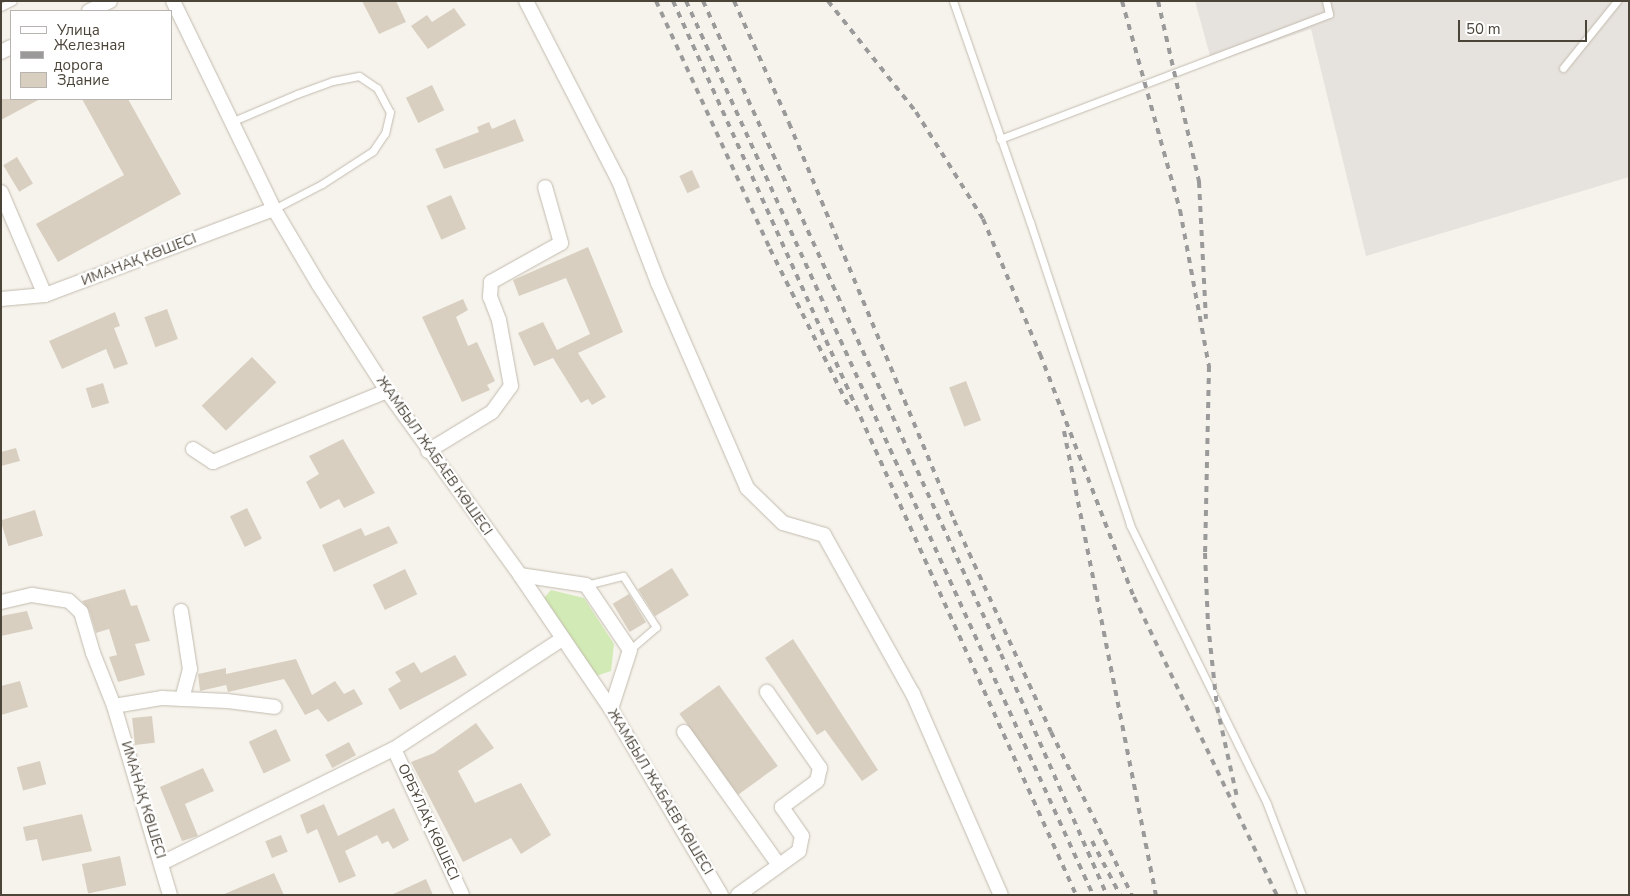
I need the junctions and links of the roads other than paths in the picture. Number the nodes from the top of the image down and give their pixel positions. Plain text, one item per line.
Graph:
1 (13, 1) edge
2 (110, 1) edge
3 (173, 1) edge
4 (526, 1) edge
5 (953, 1) edge
6 (1326, 1) edge
7 (1617, 1) edge
8 (1, 7) edge
9 (90, 10) edge
10 (1563, 68) dead end
11 (231, 122) junction
12 (1000, 139) junction
13 (545, 187) dead end
14 (1, 192) edge
15 (274, 209) junction
16 (45, 295) junction
17 (1, 300) edge
18 (387, 392) junction
19 (193, 449) dead end
20 (428, 450) junction
21 (520, 575) junction
22 (586, 585) junction
23 (1, 602) edge
24 (181, 611) dead end
25 (562, 639) junction
26 (630, 650) junction
27 (767, 692) dead end
28 (182, 699) junction
29 (114, 706) junction
30 (275, 707) dead end
31 (611, 709) junction
32 (684, 732) dead end
33 (394, 749) junction
34 (162, 863) junction
35 (779, 865) junction
36 (170, 895) edge
37 (462, 895) edge
38 (721, 895) edge
39 (738, 895) edge
40 (1001, 895) edge
41 (1302, 895) edge

1 - 8 lane
2 - 9 street
3 - 11 street, ЖАМБЫЛ ЖАБАЕВ КӨШЕСІ
4 - 40 street
5 - 12 lane
6 - 12 lane
7 - 10 lane
11 - 15 street, ЖАМБЫЛ ЖАБАЕВ КӨШЕСІ
11 - 15 lane
12 - 41 lane
13 - 20 street
14 - 16 street
15 - 16 street, ИМАНАҚ КӨШЕСІ
15 - 18 street, ЖАМБЫЛ ЖАБАЕВ КӨШЕСІ
16 - 17 street, ИМАНАҚ КӨШЕСІ
18 - 19 street
18 - 20 street, ЖАМБЫЛ ЖАБАЕВ КӨШЕСІ
20 - 21 street, ЖАМБЫЛ ЖАБАЕВ КӨШЕСІ
21 - 22 street
21 - 25 street, ЖАМБЫЛ ЖАБАЕВ КӨШЕСІ
22 - 26 street
22 - 26 lane
23 - 29 street, ИМАНАҚ КӨШЕСІ
24 - 28 street
25 - 31 street, ЖАМБЫЛ ЖАБАЕВ КӨШЕСІ
25 - 33 street
26 - 31 street
27 - 35 street
28 - 29 street
28 - 30 street
29 - 34 street, ИМАНАҚ КӨШЕСІ
31 - 38 street, ЖАМБЫЛ ЖАБАЕВ КӨШЕСІ
32 - 35 street
33 - 34 street
33 - 37 street, ОРБҰЛАҚ КӨШЕСІ
34 - 36 street, ИМАНАҚ КӨШЕСІ
35 - 39 street

